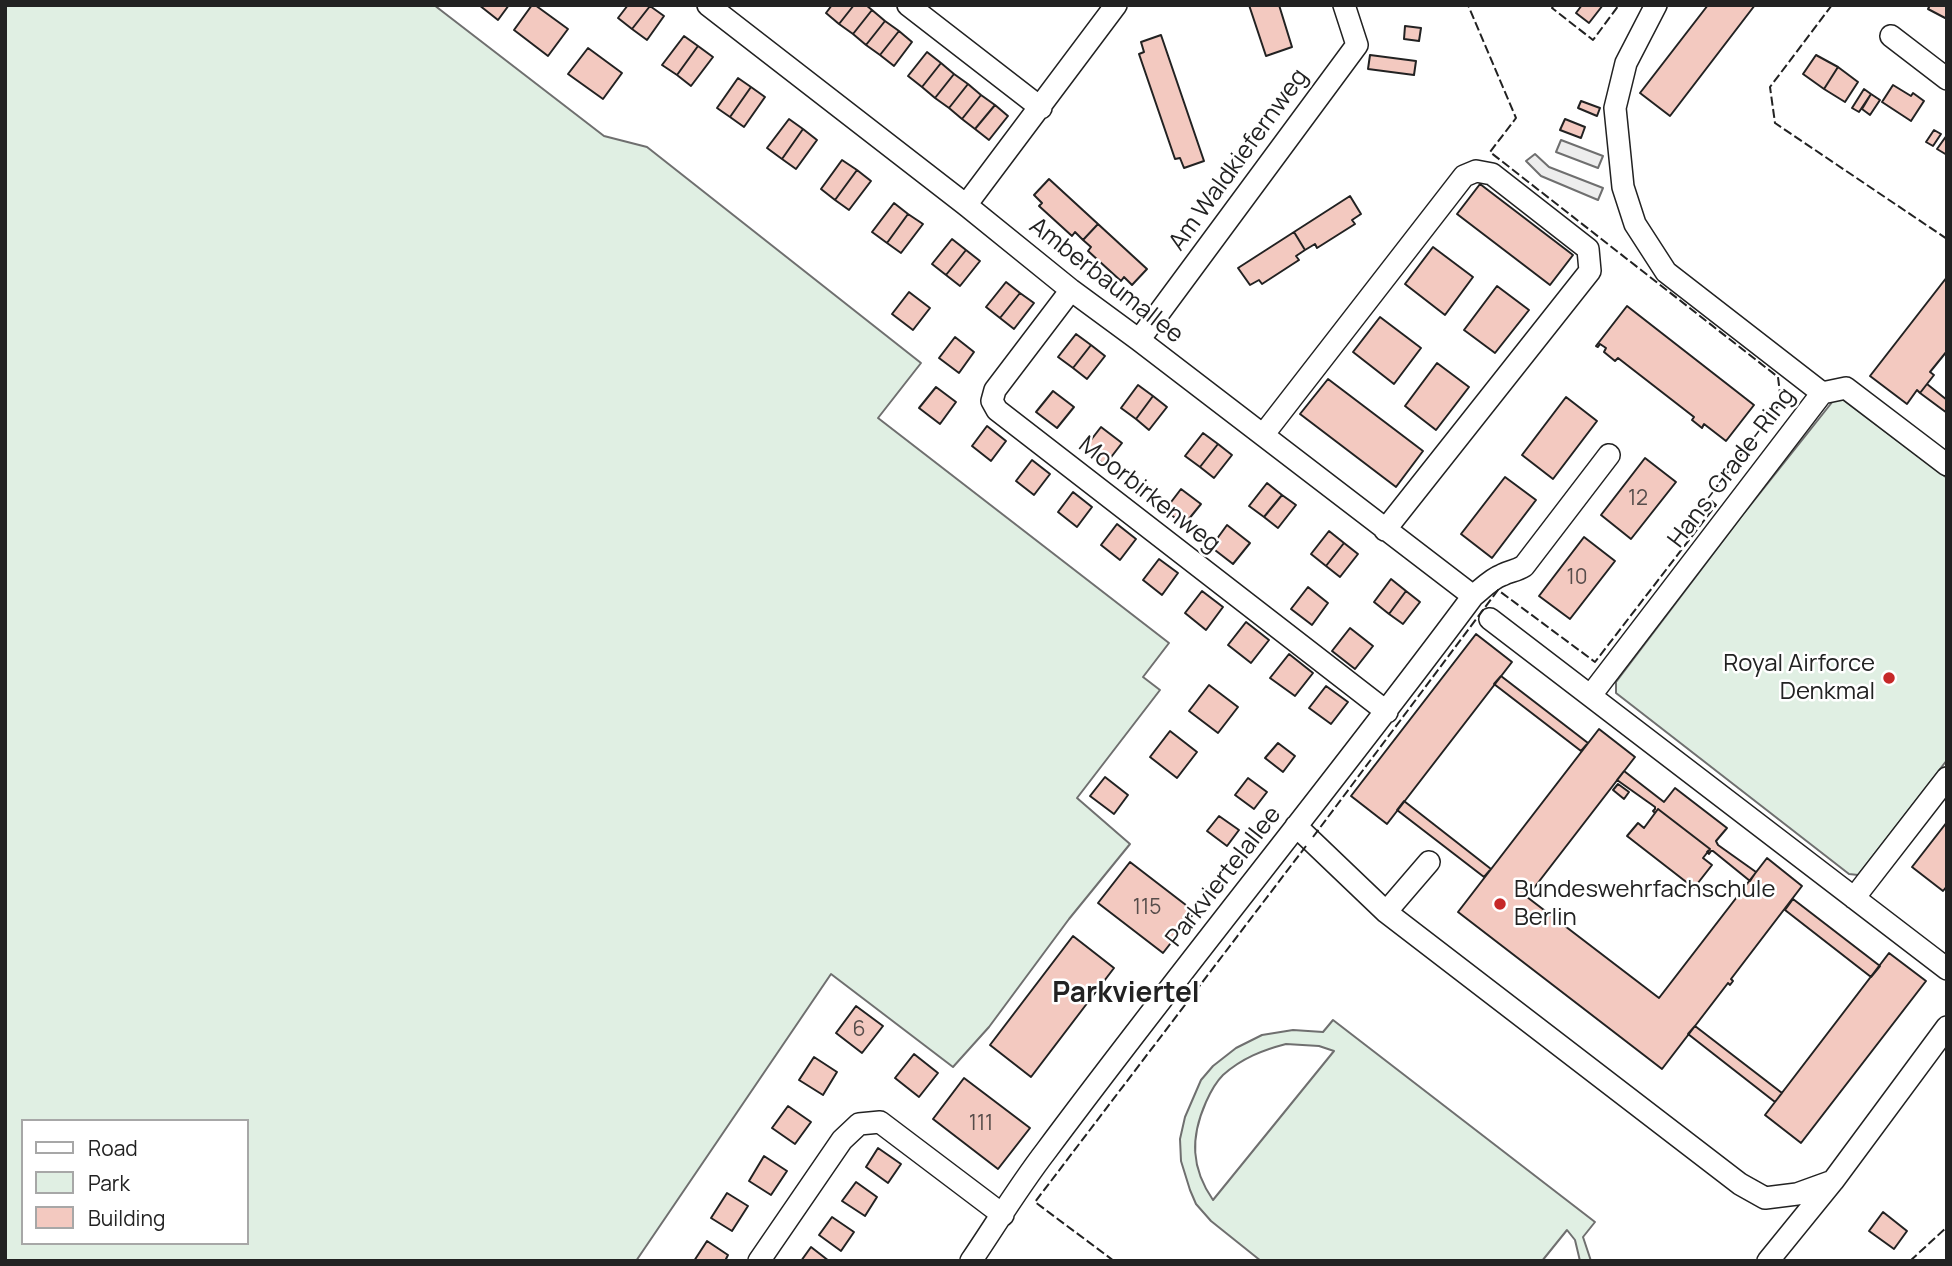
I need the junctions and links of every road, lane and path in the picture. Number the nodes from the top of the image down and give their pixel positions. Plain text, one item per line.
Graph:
1 (708, 5) edge
2 (908, 5) edge
3 (1116, 5) edge
4 (1344, 5) edge
5 (1656, 5) edge
6 (1891, 36) dead end
7 (1947, 79) edge
8 (1041, 108) junction
9 (966, 205) junction
10 (1071, 290) junction
11 (1139, 340) junction
12 (1822, 393) junction
13 (1263, 435) junction
14 (1609, 455) dead end
15 (1947, 465) edge
16 (1385, 530) junction
17 (1473, 596) junction
18 (1490, 618) dead end
19 (1591, 695) junction
20 (1387, 712) junction
21 (1947, 778) edge
22 (1296, 826) junction
23 (1429, 862) dead end
24 (1854, 898) junction
25 (1386, 912) junction
26 (1947, 969) edge
27 (1947, 1027) edge
28 (1833, 1181) junction
29 (1003, 1215) junction
30 (759, 1261) edge
31 (971, 1261) edge
32 (1768, 1261) edge

1 - 9 street, Amberbaumallee
2 - 8 street
3 - 8 street
4 - 11 street, Am Waldkiefernweg
5 - 12 street
6 - 7 street
8 - 9 street
9 - 10 street, Amberbaumallee
10 - 11 street, Amberbaumallee
10 - 20 street, Moorbirkenweg
11 - 13 street, Amberbaumallee
12 - 15 street, Hans-Grade-Ring
12 - 19 street, Hans-Grade-Ring
13 - 16 street, Amberbaumallee
13 - 16 street
14 - 17 street, Parkviertelallee
16 - 17 street, Amberbaumallee
17 - 20 street, Parkviertelallee
18 - 19 street
19 - 24 street
20 - 22 street, Parkviertelallee
21 - 24 street
22 - 25 street
22 - 29 street, Parkviertelallee
23 - 25 street
24 - 26 street
25 - 28 street
27 - 28 street
28 - 32 street
29 - 30 street
29 - 31 street, Parkviertelallee

